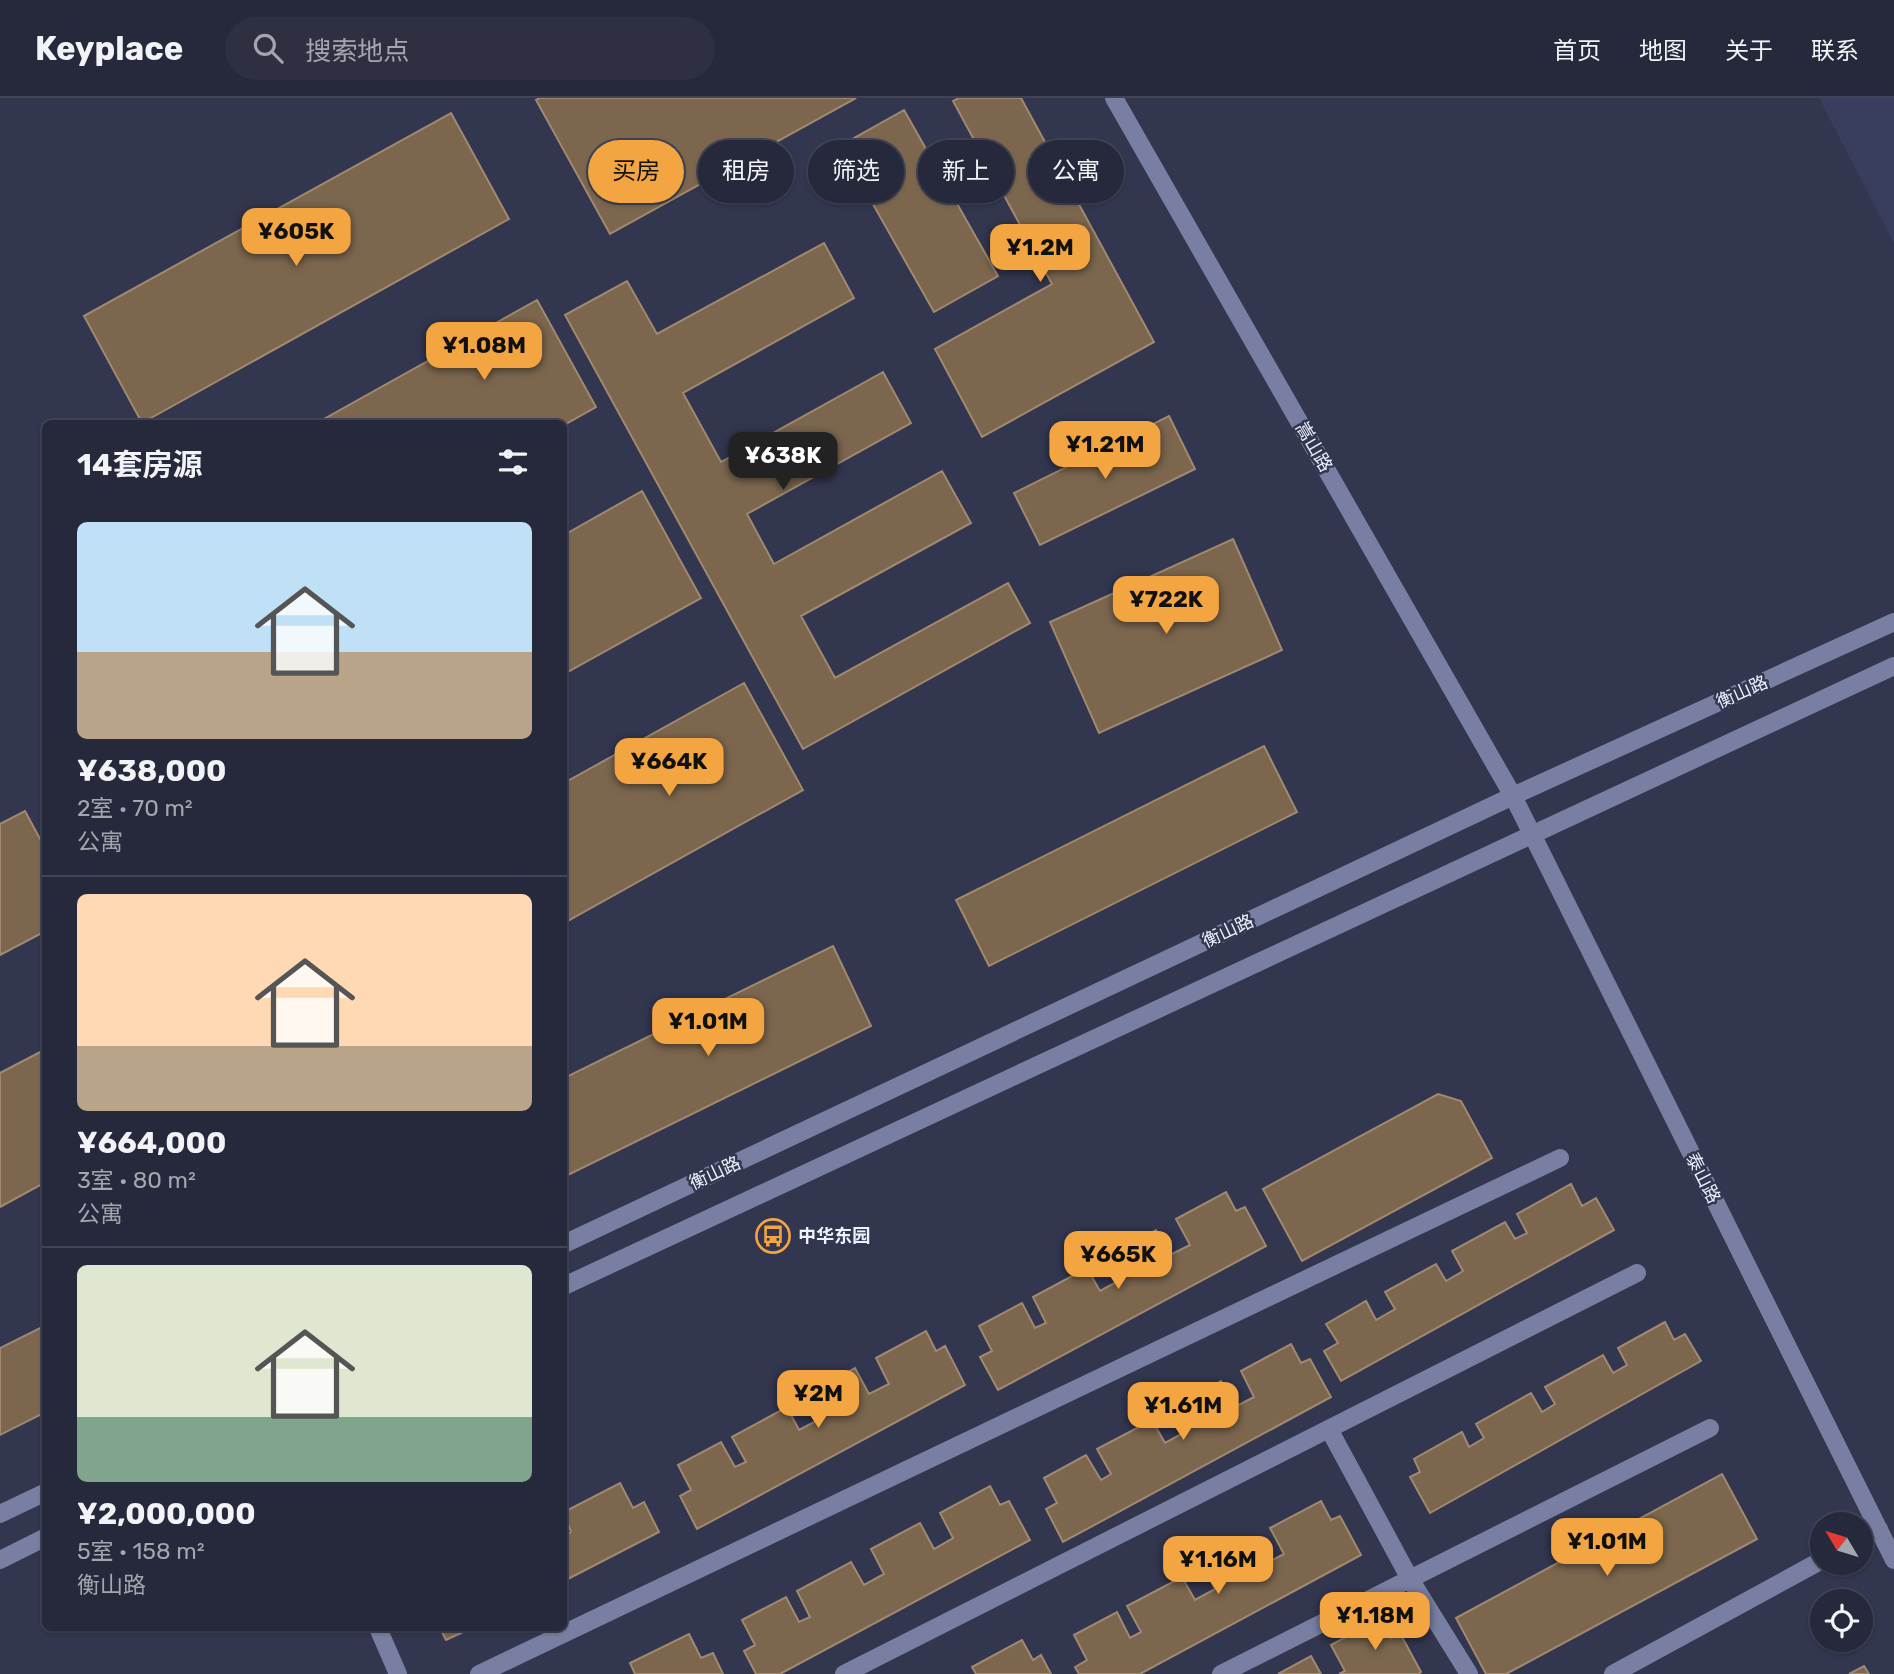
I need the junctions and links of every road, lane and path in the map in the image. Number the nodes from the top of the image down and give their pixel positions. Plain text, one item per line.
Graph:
1 (1114, 98) edge
2 (1894, 622) edge
3 (1894, 666) edge
4 (1513, 796) junction
5 (1532, 834) junction
6 (1560, 1158) dead end
7 (567, 1243) edge
8 (1637, 1273) dead end
9 (567, 1285) edge
10 (1710, 1428) dead end
11 (1329, 1429) junction
12 (42, 1494) edge
13 (0, 1514) edge
14 (1879, 1529) junction
15 (1873, 1532) edge
16 (42, 1539) edge
17 (0, 1559) edge
18 (1894, 1560) edge
19 (1810, 1567) edge
20 (1410, 1579) junction
21 (379, 1631) edge
22 (398, 1674) edge
23 (479, 1674) edge
24 (844, 1674) edge
25 (1221, 1674) edge
26 (1469, 1674) edge
27 (1613, 1674) edge

1 - 4 street, 嵩山路
2 - 4 street, 衡山路
3 - 5 street
4 - 5 street, 泰山路
4 - 7 street, 衡山路
5 - 9 street
5 - 14 street, 泰山路
6 - 23 street
8 - 11 street
10 - 20 street
11 - 20 street
11 - 24 street
12 - 13 street
14 - 15 street
14 - 18 street, 泰山路
16 - 17 street
19 - 27 street
20 - 25 street
20 - 26 street
21 - 22 street

